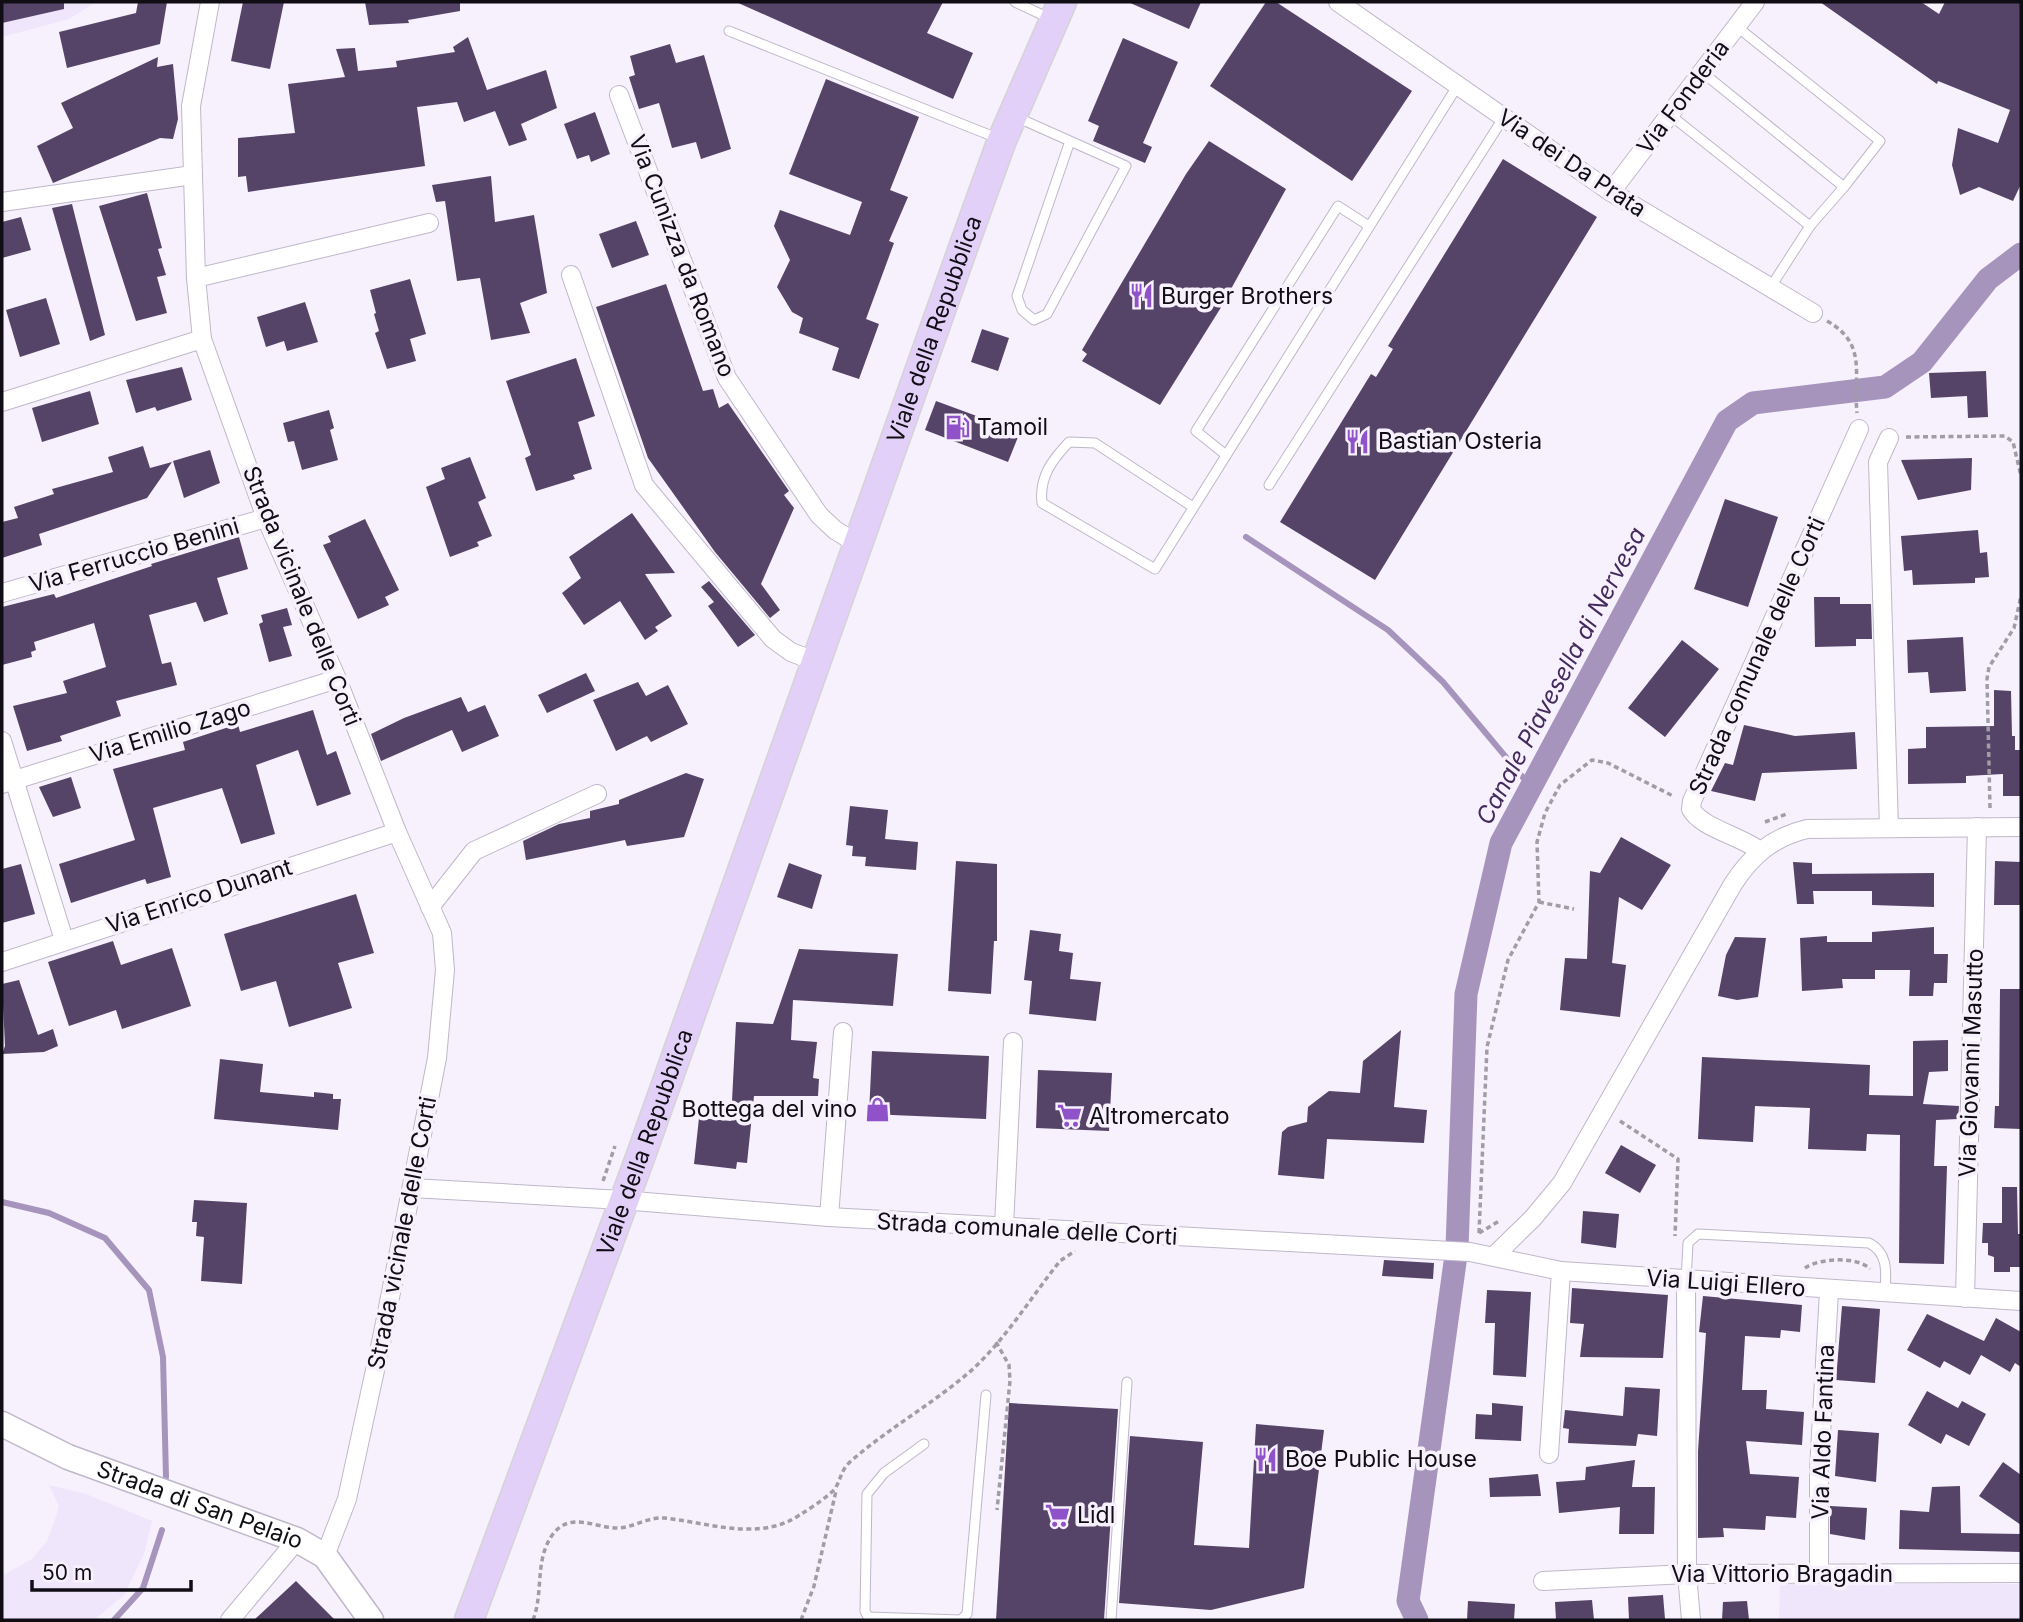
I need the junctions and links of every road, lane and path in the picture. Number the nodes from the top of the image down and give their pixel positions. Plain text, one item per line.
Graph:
1 (210, 2) edge
2 (1015, 2) edge
3 (1338, 2) edge
4 (1755, 2) edge
5 (1058, 11) edge
6 (1737, 26) junction
7 (729, 31) dead end
8 (1702, 72) junction
9 (1458, 85) junction
10 (619, 95) dead end
11 (1669, 114) junction
12 (1504, 117) junction
13 (1007, 128) junction
14 (1070, 141) junction
15 (194, 175) junction
16 (1844, 187) junction
17 (1611, 192) junction
18 (2, 202) edge
19 (429, 223) dead end
20 (1369, 226) junction
21 (1810, 226) junction
22 (572, 275) dead end
23 (196, 278) junction
24 (1770, 288) junction
25 (1813, 313) joint
26 (202, 339) junction
27 (1857, 400) dead end
28 (2, 402) edge
29 (1859, 429) dead end
30 (1889, 438) joint
31 (1226, 455) junction
32 (2021, 476) edge
33 (1269, 485) dead end
34 (1193, 507) junction
35 (266, 518) junction
36 (856, 542) junction
37 (2, 593) edge
38 (2021, 596) edge
39 (814, 661) junction
40 (337, 679) junction
41 (2, 741) edge
42 (8, 782) edge
43 (597, 794) dead end
44 (1692, 801) junction
45 (1990, 811) dead end
46 (1977, 827) junction
47 (2021, 827) edge
48 (1889, 828) junction
49 (397, 832) junction
50 (1760, 851) junction
51 (1539, 902) junction
52 (430, 907) junction
53 (1574, 909) dead end
54 (64, 940) junction
55 (2, 961) edge
56 (843, 1032) dead end
57 (1013, 1042) dead end
58 (1614, 1117) dead end
59 (615, 1146) dead end
60 (597, 1186) dead end
61 (412, 1188) junction
62 (622, 1200) junction
63 (829, 1217) junction
64 (1003, 1226) junction
65 (1479, 1233) dead end
66 (1675, 1237) dead end
67 (1432, 1250) joint
68 (1075, 1251) dead end
69 (1494, 1256) junction
70 (1561, 1271) junction
71 (1686, 1281) junction
72 (1829, 1291) junction
73 (1885, 1295) junction
74 (1965, 1298) junction
75 (2021, 1301) edge
76 (996, 1342) junction
77 (1127, 1382) dead end
78 (986, 1395) dead end
79 (2, 1424) edge
80 (924, 1444) dead end
81 (1549, 1454) dead end
82 (836, 1488) junction
83 (997, 1510) dead end
84 (297, 1541) junction
85 (325, 1556) junction
86 (1819, 1573) junction
87 (2021, 1573) edge
88 (1687, 1574) junction
89 (1543, 1581) dead end
90 (230, 1620) edge
91 (371, 1620) edge
92 (469, 1620) edge
93 (533, 1620) edge
94 (801, 1620) edge
95 (1111, 1620) edge
96 (1691, 1620) edge

1 - 15 street, Strada vicinale delle Corti
2 - 5 lane
3 - 9 street, Via dei Da Prata
4 - 6 street, Via Fonderia
5 - 13 main road, Viale della Repubblica
6 - 8 street, Via Fonderia
6 - 16 lane
7 - 13 lane
8 - 11 street, Via Fonderia
8 - 16 lane
9 - 12 street, Via dei Da Prata
9 - 20 lane
10 - 36 street, Via Cunizza da Romano
11 - 17 street, Via Fonderia
11 - 21 lane
12 - 17 street, Via dei Da Prata
12 - 33 lane
13 - 14 lane
13 - 36 main road, Viale della Repubblica
14 - 14 lane
15 - 18 street
15 - 23 street, Strada vicinale delle Corti
16 - 21 lane
17 - 24 street, Via dei Da Prata
19 - 23 street
20 - 31 lane
20 - 31 lane
21 - 24 lane
22 - 39 street
23 - 26 street, Strada vicinale delle Corti
24 - 25 street, Via dei Da Prata
25 - 27 path
26 - 28 street
26 - 35 street, Strada vicinale delle Corti
29 - 44 street, Strada comunale delle Corti
30 - 32 path
30 - 48 street
31 - 34 lane
34 - 34 lane
35 - 37 street, Via Ferruccio Benini
35 - 40 street, Strada vicinale delle Corti
36 - 39 main road, Viale della Repubblica
38 - 45 path
39 - 62 main road, Viale della Repubblica
40 - 42 street, Via Emilio Zago
40 - 49 street, Strada vicinale delle Corti
41 - 42 street
42 - 54 street
43 - 52 street
44 - 50 street, Strada comunale delle Corti
44 - 51 path
46 - 47 street
46 - 48 street
46 - 74 street, Via Giovanni Masutto
48 - 50 street
49 - 52 street, Strada vicinale delle Corti
49 - 54 street, Via Enrico Dunant
50 - 69 street
51 - 53 path
51 - 65 path
52 - 61 street, Strada vicinale delle Corti
54 - 55 street, Via Enrico Dunant
56 - 63 street
57 - 64 street
58 - 66 path
59 - 60 path
61 - 62 street, Strada comunale delle Corti
61 - 85 street, Strada vicinale delle Corti
62 - 63 street, Strada comunale delle Corti
62 - 92 main road, Viale della Repubblica
63 - 64 street, Strada comunale delle Corti
64 - 67 street, Strada comunale delle Corti
67 - 69 street, Via Luigi Ellero
68 - 76 path
69 - 70 street, Via Luigi Ellero
70 - 71 street, Via Luigi Ellero
70 - 81 street
71 - 72 street, Via Luigi Ellero
71 - 73 lane
71 - 88 street
72 - 73 street, Via Luigi Ellero
72 - 86 street, Via Aldo Fantina
73 - 74 street, Via Luigi Ellero
74 - 75 street, Via Luigi Ellero
76 - 82 path
76 - 83 path
77 - 95 lane
78 - 80 lane
79 - 84 main road, Strada di San Pelaio
82 - 93 path
82 - 94 path
84 - 85 main road, Strada di San Pelaio
84 - 90 street
85 - 91 main road, Strada di San Pelaio
86 - 87 street, Via Vittorio Bragadin
86 - 88 street, Via Vittorio Bragadin
88 - 89 street, Via Vittorio Bragadin
88 - 96 street

